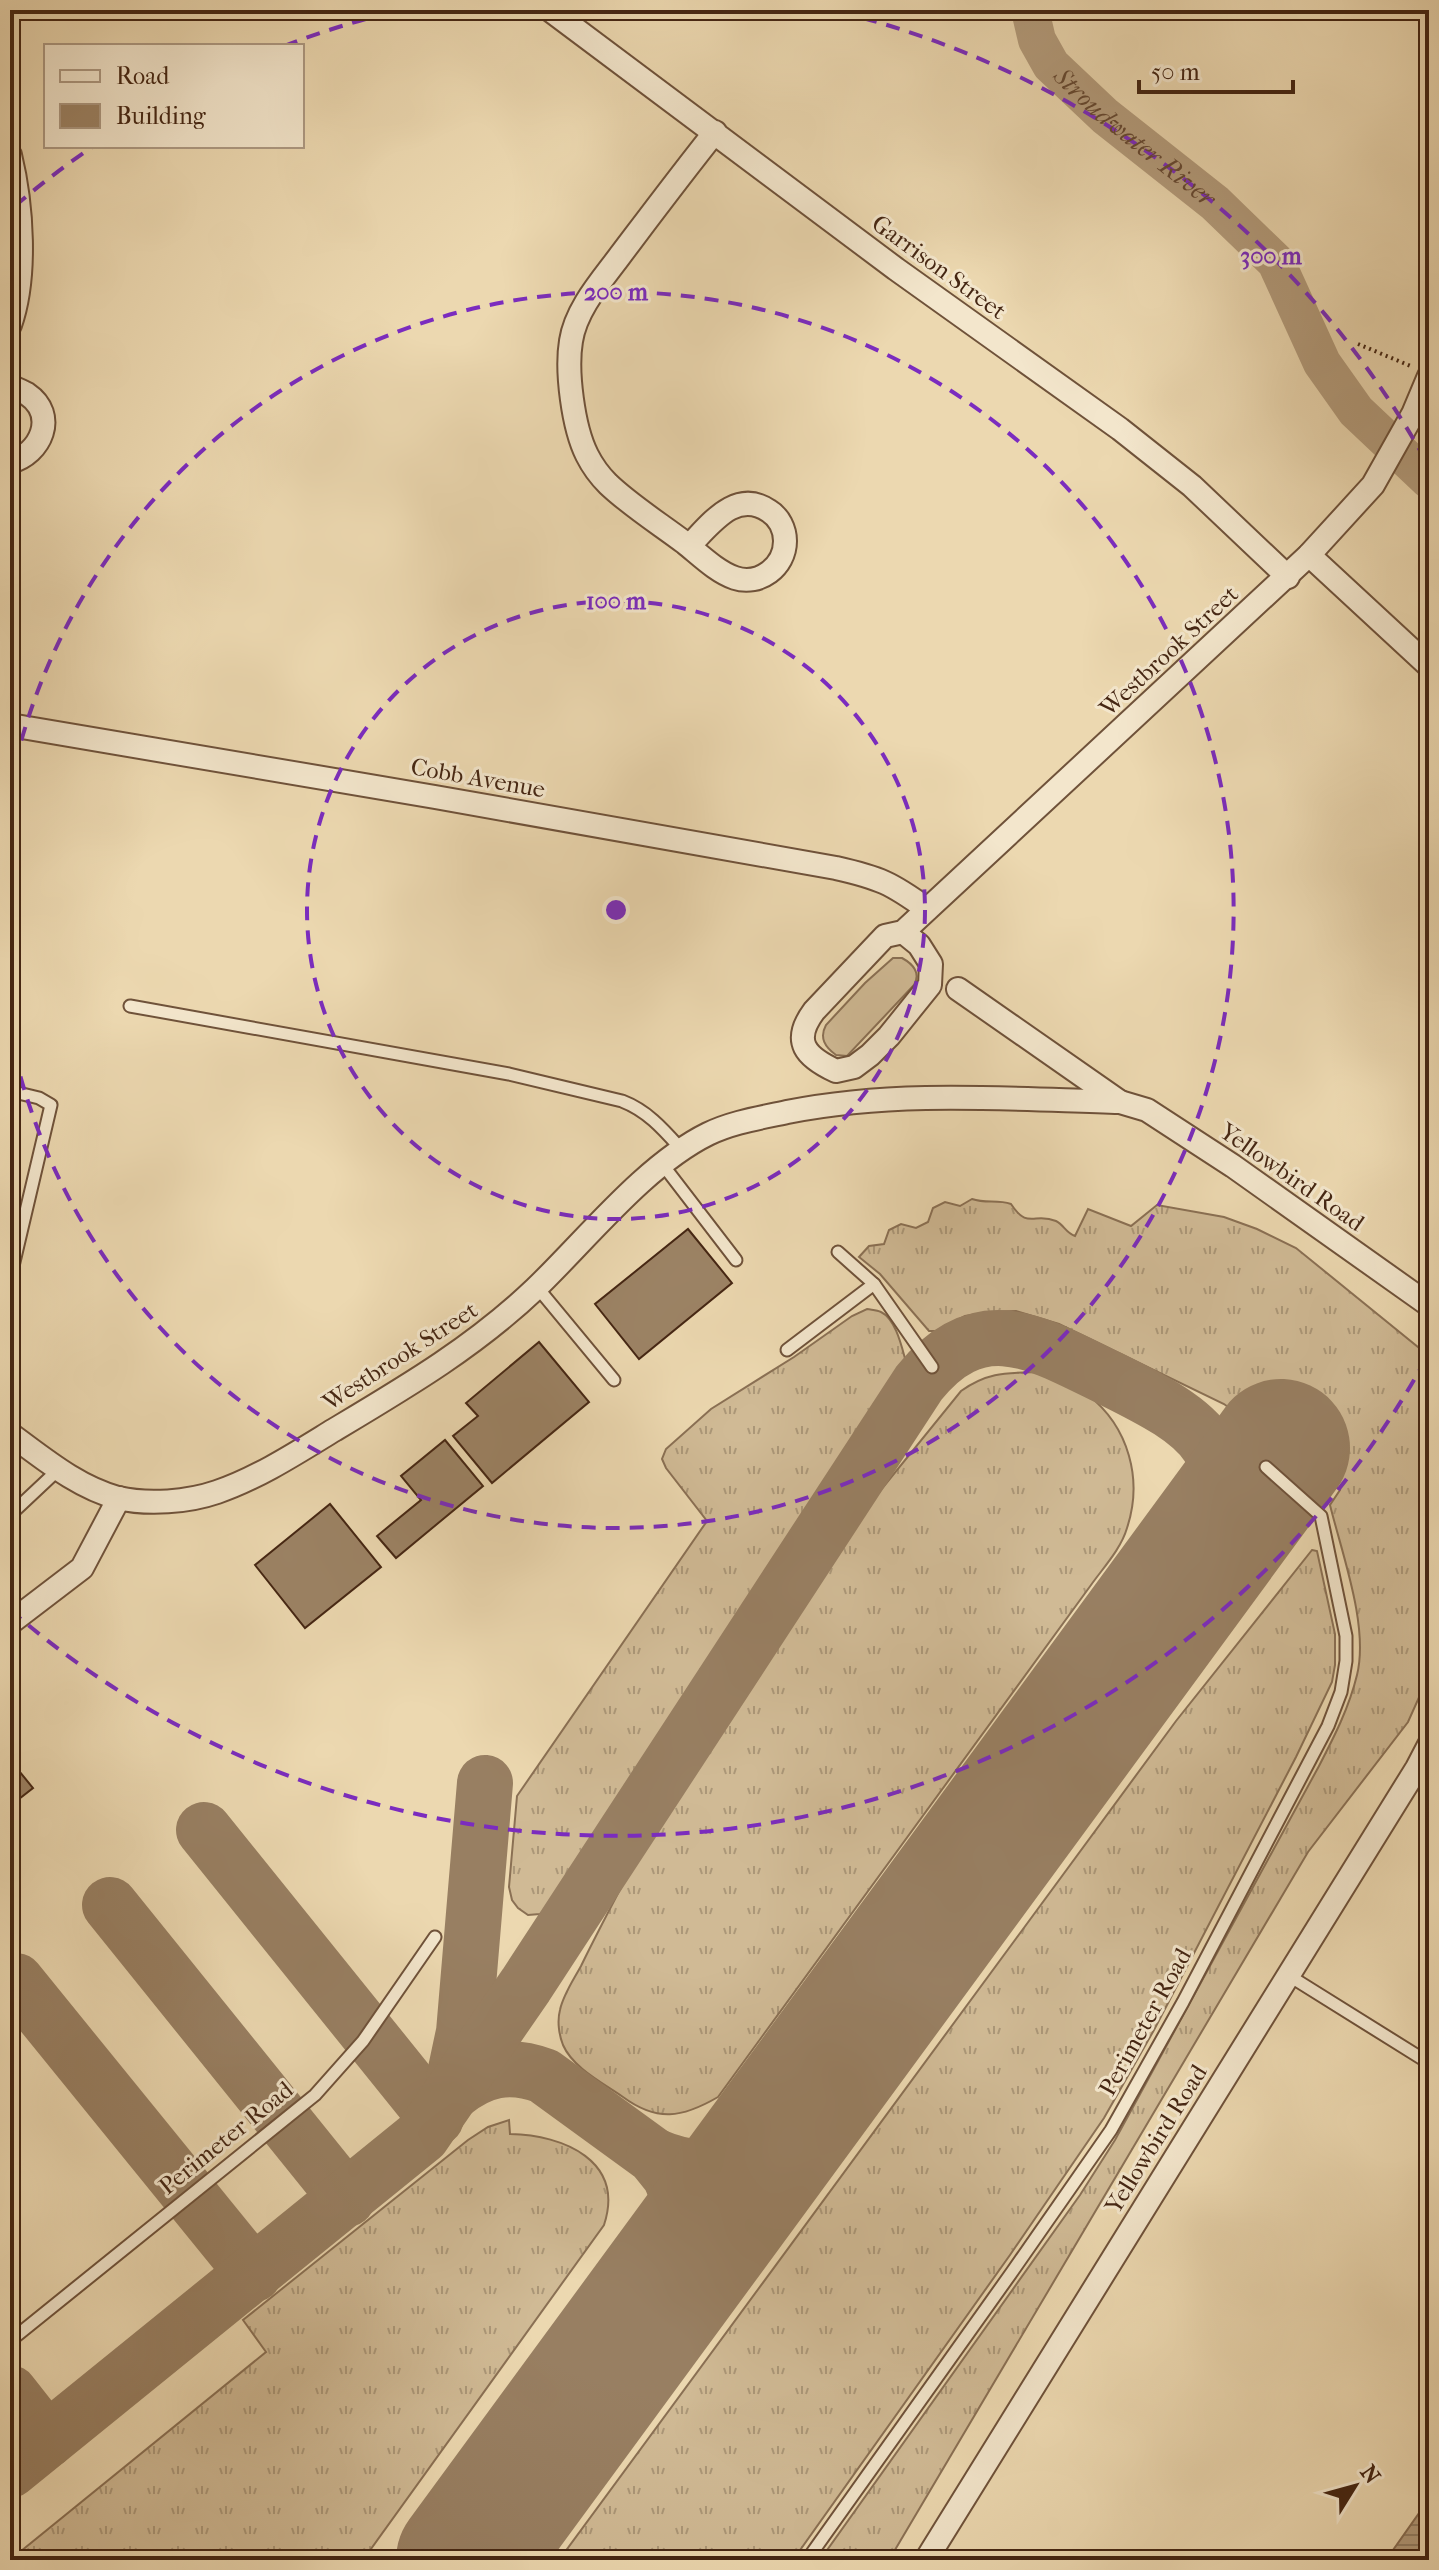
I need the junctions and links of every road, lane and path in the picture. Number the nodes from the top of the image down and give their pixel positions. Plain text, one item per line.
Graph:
1 (550, 10) edge
2 (715, 132) junction
3 (10, 155) edge
4 (10, 325) edge
5 (1358, 344) dead end
6 (1424, 374) edge
7 (10, 386) edge
8 (10, 462) edge
9 (689, 546) dead end
10 (1309, 555) junction
11 (1288, 577) junction
12 (1429, 666) edge
13 (10, 725) edge
14 (927, 909) junction
15 (903, 932) junction
16 (958, 989) dead end
17 (130, 1006) dead end
18 (836, 1071) junction
19 (10, 1091) edge
20 (1120, 1102) junction
21 (823, 1106) junction
22 (683, 1150) junction
23 (663, 1165) junction
24 (838, 1252) dead end
25 (736, 1260) dead end
26 (10, 1279) edge
27 (874, 1284) junction
28 (537, 1287) junction
29 (1429, 1305) edge
30 (787, 1350) dead end
31 (932, 1367) dead end
32 (614, 1380) dead end
33 (10, 1434) edge
34 (1266, 1467) dead end
35 (59, 1469) junction
36 (119, 1498) junction
37 (10, 1515) edge
38 (10, 1623) edge
39 (1429, 1745) edge
40 (435, 1937) dead end
41 (1288, 1975) junction
42 (1429, 2063) edge
43 (10, 2341) edge
44 (807, 2560) edge
45 (926, 2560) edge

1 - 2 street, Garrison Street
2 - 9 street
2 - 11 street, Garrison Street
3 - 4 street
5 - 6 path
6 - 10 street, Westbrook Street
7 - 8 street
10 - 11 street, Westbrook Street
10 - 12 street
11 - 14 street, Westbrook Street
13 - 14 street, Cobb Avenue
14 - 15 street, Westbrook Street
15 - 18 street
15 - 18 street, Westbrook Street
16 - 20 street, Yellowbird Road
17 - 22 lane
18 - 21 street
19 - 26 lane
20 - 21 street, Yellowbird Road
20 - 29 street, Yellowbird Road
21 - 22 street, Westbrook Street
22 - 23 street, Westbrook Street
23 - 25 lane
23 - 28 street, Westbrook Street
24 - 27 lane
27 - 30 lane
27 - 31 lane
28 - 32 lane
28 - 36 street, Westbrook Street
33 - 35 street, Westbrook Street
34 - 44 lane, Perimeter Road
35 - 36 street, Westbrook Street
35 - 37 lane
36 - 38 street
39 - 41 street, Yellowbird Road
40 - 43 lane, Perimeter Road
41 - 42 lane
41 - 45 street, Yellowbird Road

